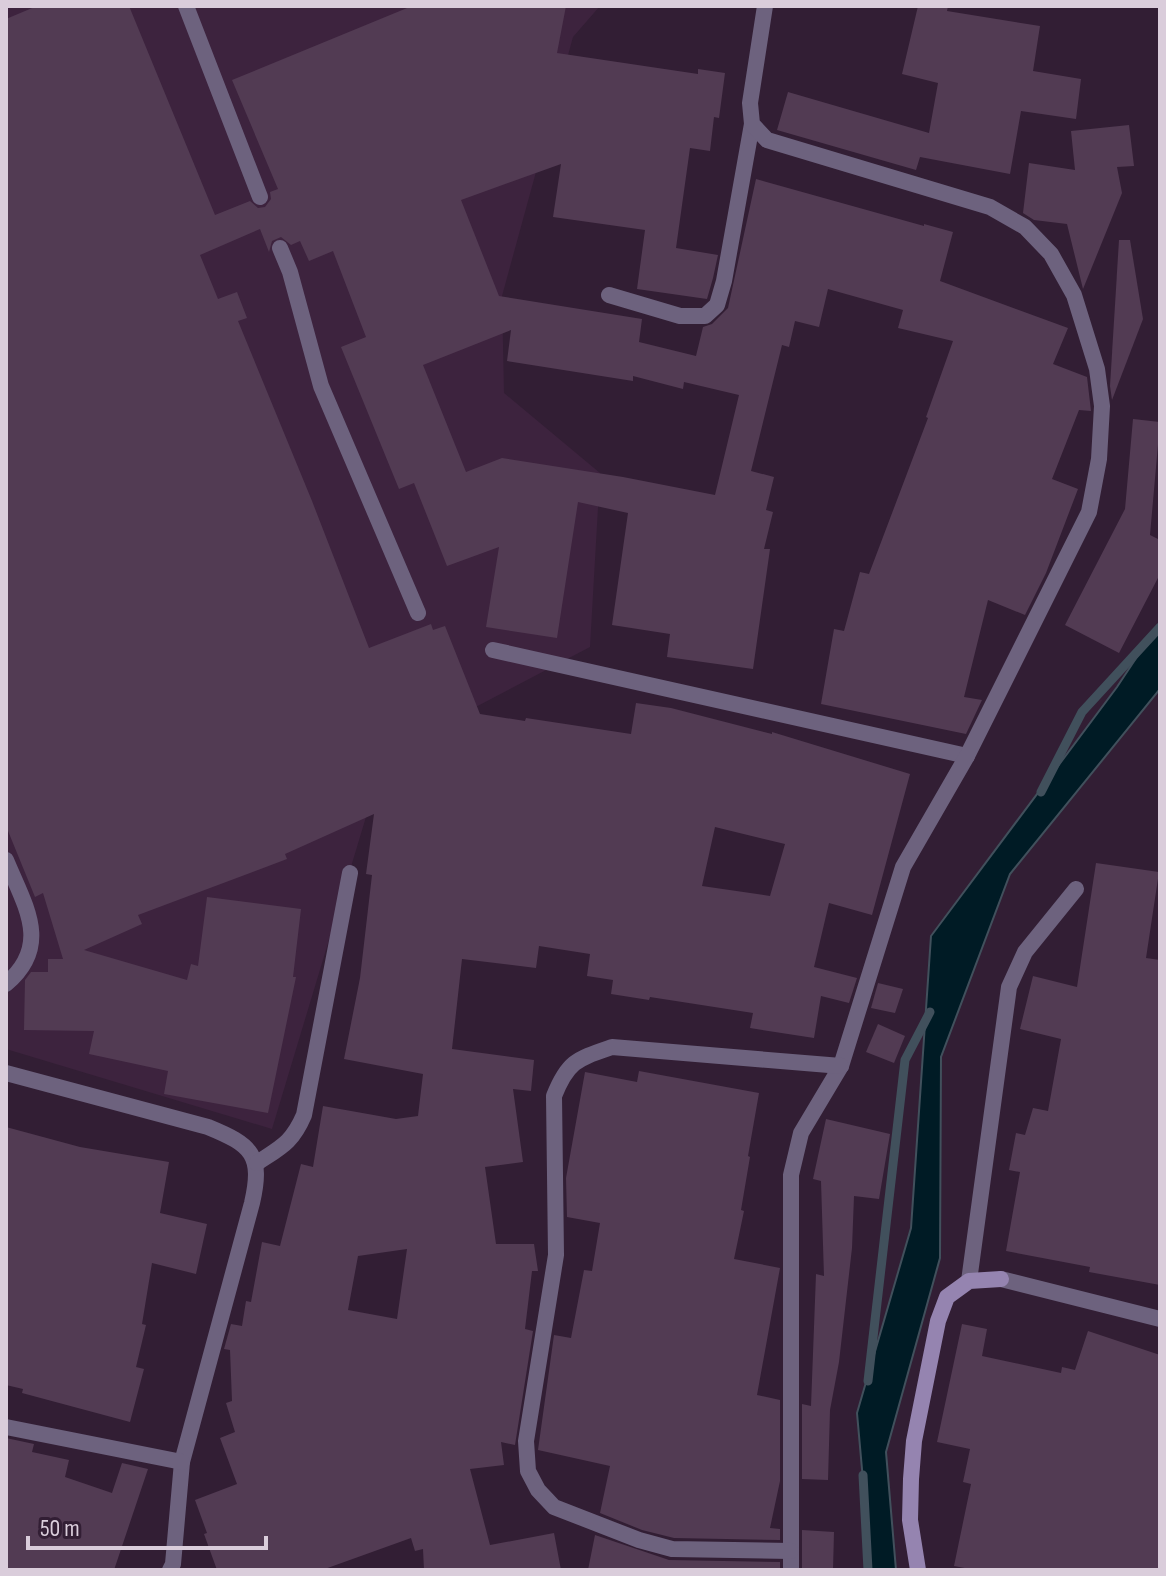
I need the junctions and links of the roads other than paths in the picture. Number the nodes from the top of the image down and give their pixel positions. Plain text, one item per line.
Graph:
1 (186, 6) edge
2 (765, 6) edge
3 (752, 124) junction
4 (260, 197) dead end
5 (280, 248) dead end
6 (609, 295) dead end
7 (418, 613) dead end
8 (493, 650) dead end
9 (967, 756) junction
10 (6, 860) edge
11 (350, 873) dead end
12 (1076, 889) dead end
13 (6, 984) edge
14 (841, 1066) junction
15 (6, 1073) edge
16 (257, 1163) junction
17 (969, 1281) junction
18 (1160, 1319) edge
19 (6, 1427) edge
20 (182, 1462) junction
21 (791, 1551) junction
22 (174, 1568) edge
23 (791, 1570) edge
24 (918, 1570) edge

1 - 4 street
2 - 3 street
3 - 6 street
3 - 9 street
5 - 7 street
8 - 9 street
9 - 14 street
10 - 13 street
11 - 16 street
12 - 17 street
14 - 21 street
14 - 21 street
15 - 16 street
16 - 20 street
17 - 18 street
17 - 24 street
19 - 20 street
20 - 22 street
21 - 23 street

